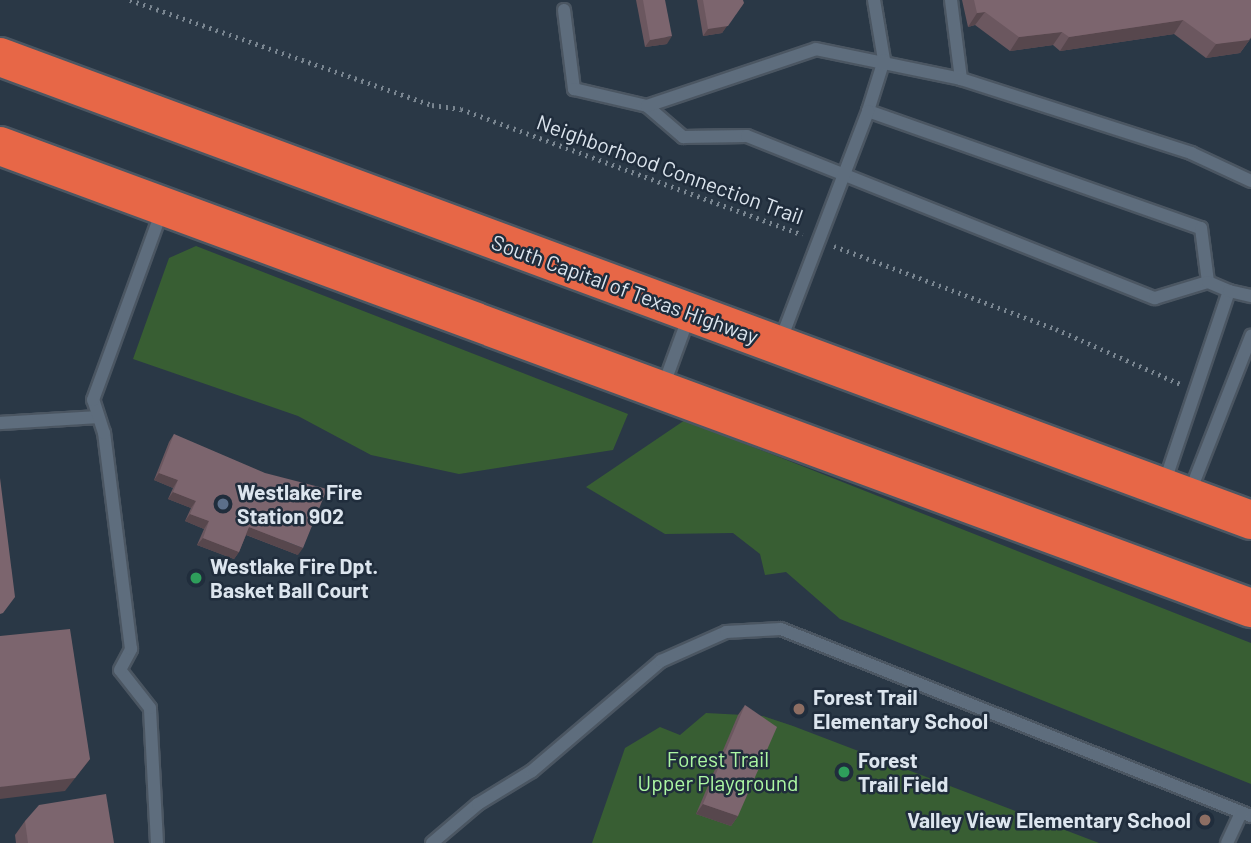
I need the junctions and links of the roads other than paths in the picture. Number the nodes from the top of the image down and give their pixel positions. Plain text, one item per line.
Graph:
1 (874, 0) edge
2 (951, 0) edge
3 (564, 10) dead end
4 (0, 57) edge
5 (884, 60) junction
6 (961, 79) junction
7 (647, 106) junction
8 (868, 111) junction
9 (0, 146) edge
10 (843, 174) junction
11 (1251, 181) edge
12 (163, 206) junction
13 (1208, 282) junction
14 (1229, 291) junction
15 (1251, 296) edge
16 (690, 312) junction
17 (1251, 336) edge
18 (778, 345) junction
19 (662, 390) junction
20 (97, 416) junction
21 (0, 423) edge
22 (1176, 492) junction
23 (1251, 520) edge
24 (1251, 608) edge
25 (1246, 815) edge
26 (157, 843) edge
27 (432, 843) edge
28 (1227, 843) edge

1 - 5 lane
2 - 6 lane
3 - 7 lane
4 - 16 highway, South Capital of Texas Highway
5 - 6 lane
5 - 7 lane
5 - 8 lane
6 - 11 lane
7 - 10 lane
8 - 10 lane
8 - 13 lane
9 - 12 highway
10 - 13 lane
10 - 18 lane
12 - 19 highway
12 - 20 lane
13 - 14 lane
14 - 15 lane
14 - 22 lane
16 - 18 highway, South Capital of Texas Highway
16 - 19 lane
17 - 22 lane
18 - 22 highway, South Capital of Texas Highway
19 - 24 highway
20 - 21 lane
20 - 26 lane
22 - 23 highway, South Capital of Texas Highway
25 - 27 lane
25 - 28 lane

